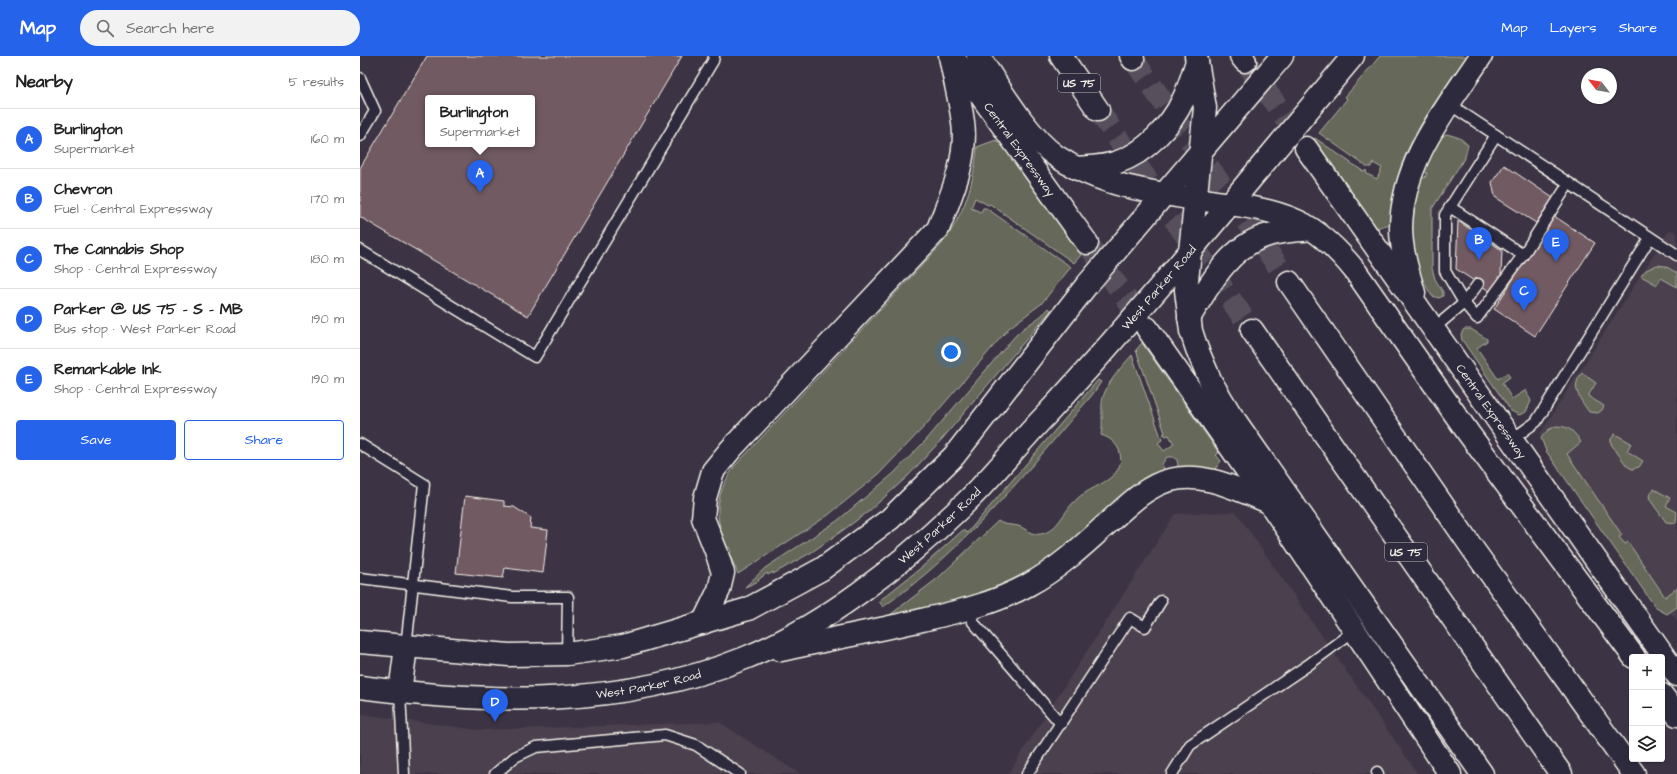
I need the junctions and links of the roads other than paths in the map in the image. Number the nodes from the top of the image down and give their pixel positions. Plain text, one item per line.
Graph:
1 (714, 56) edge
2 (951, 56) edge
3 (978, 56) edge
4 (1061, 56) edge
5 (1282, 56) edge
6 (1353, 56) edge
7 (1482, 56) edge
8 (1196, 59) edge
9 (360, 78) edge
10 (1449, 104) junction
11 (1098, 110) tunnel mouth
12 (1496, 135) junction
13 (360, 136) edge
14 (1306, 148) tunnel mouth
15 (1200, 151) junction
16 (1076, 168) junction
17 (1569, 183) junction
18 (1164, 193) junction
19 (1195, 198) junction
20 (1229, 204) junction
21 (1450, 207) junction
22 (1311, 229) junction
23 (1650, 238) junction
24 (1087, 243) tunnel mouth
25 (360, 250) edge
26 (1190, 251) junction
27 (1523, 255) junction
28 (1677, 255) edge
29 (1289, 282) tunnel mouth
30 (1478, 284) dead end
31 (1464, 303) junction
32 (1419, 310) junction
33 (1189, 318) junction
34 (1147, 328) tunnel mouth
35 (1433, 329) junction
36 (1252, 330) tunnel mouth
37 (1511, 440) junction
38 (360, 444) edge
39 (1269, 502) junction
40 (360, 578) edge
41 (413, 585) junction
42 (1162, 601) dead end
43 (969, 609) junction
44 (703, 623) junction
45 (1354, 630) junction
46 (360, 642) edge
47 (406, 647) junction
48 (567, 654) junction
49 (1632, 654) edge
50 (744, 658) junction
51 (1677, 675) edge
52 (360, 687) edge
53 (400, 692) junction
54 (1665, 699) edge
55 (1677, 715) edge
56 (1061, 724) junction
57 (404, 774) edge
58 (496, 774) edge
59 (740, 774) edge
60 (1028, 774) edge
61 (1172, 774) edge
62 (1450, 774) edge
63 (1482, 774) edge
64 (1561, 774) edge
65 (1634, 774) edge

1 - 25 lane
2 - 24 main road, Central Expressway
2 - 44 main road
3 - 16 main road
4 - 11 main road, US 75
5 - 15 main road
6 - 20 main road, West Parker Road
7 - 10 main road
8 - 15 main road
8 - 16 main road
9 - 13 lane
10 - 12 lane
10 - 32 main road
12 - 17 lane
12 - 21 lane
14 - 32 main road, Central Expressway
15 - 18 main road
15 - 19 main road
16 - 18 main road
17 - 23 lane
17 - 27 lane
18 - 19 main road
18 - 44 main road
19 - 20 main road
19 - 26 main road
20 - 22 main road
20 - 26 main road, West Parker Road
21 - 27 lane
21 - 31 lane
22 - 33 main road
22 - 49 main road
23 - 28 lane
23 - 37 lane
26 - 33 main road
26 - 50 main road, West Parker Road
27 - 31 lane
29 - 65 main road
30 - 31 lane
31 - 35 lane
32 - 35 main road, Central Expressway
33 - 63 main road
34 - 39 main road
35 - 37 main road, Central Expressway
36 - 64 main road, US 75
37 - 51 main road, Central Expressway
38 - 41 lane
39 - 43 main road
39 - 45 main road
40 - 41 lane
41 - 47 lane
41 - 48 lane
42 - 56 lane
43 - 50 main road
43 - 56 lane
44 - 48 main road
45 - 61 lane
45 - 62 main road
46 - 47 main road
47 - 48 main road
47 - 53 main road
50 - 53 main road, West Parker Road
52 - 53 main road, West Parker Road
53 - 57 lane
54 - 55 main road
56 - 60 lane
58 - 59 lane

